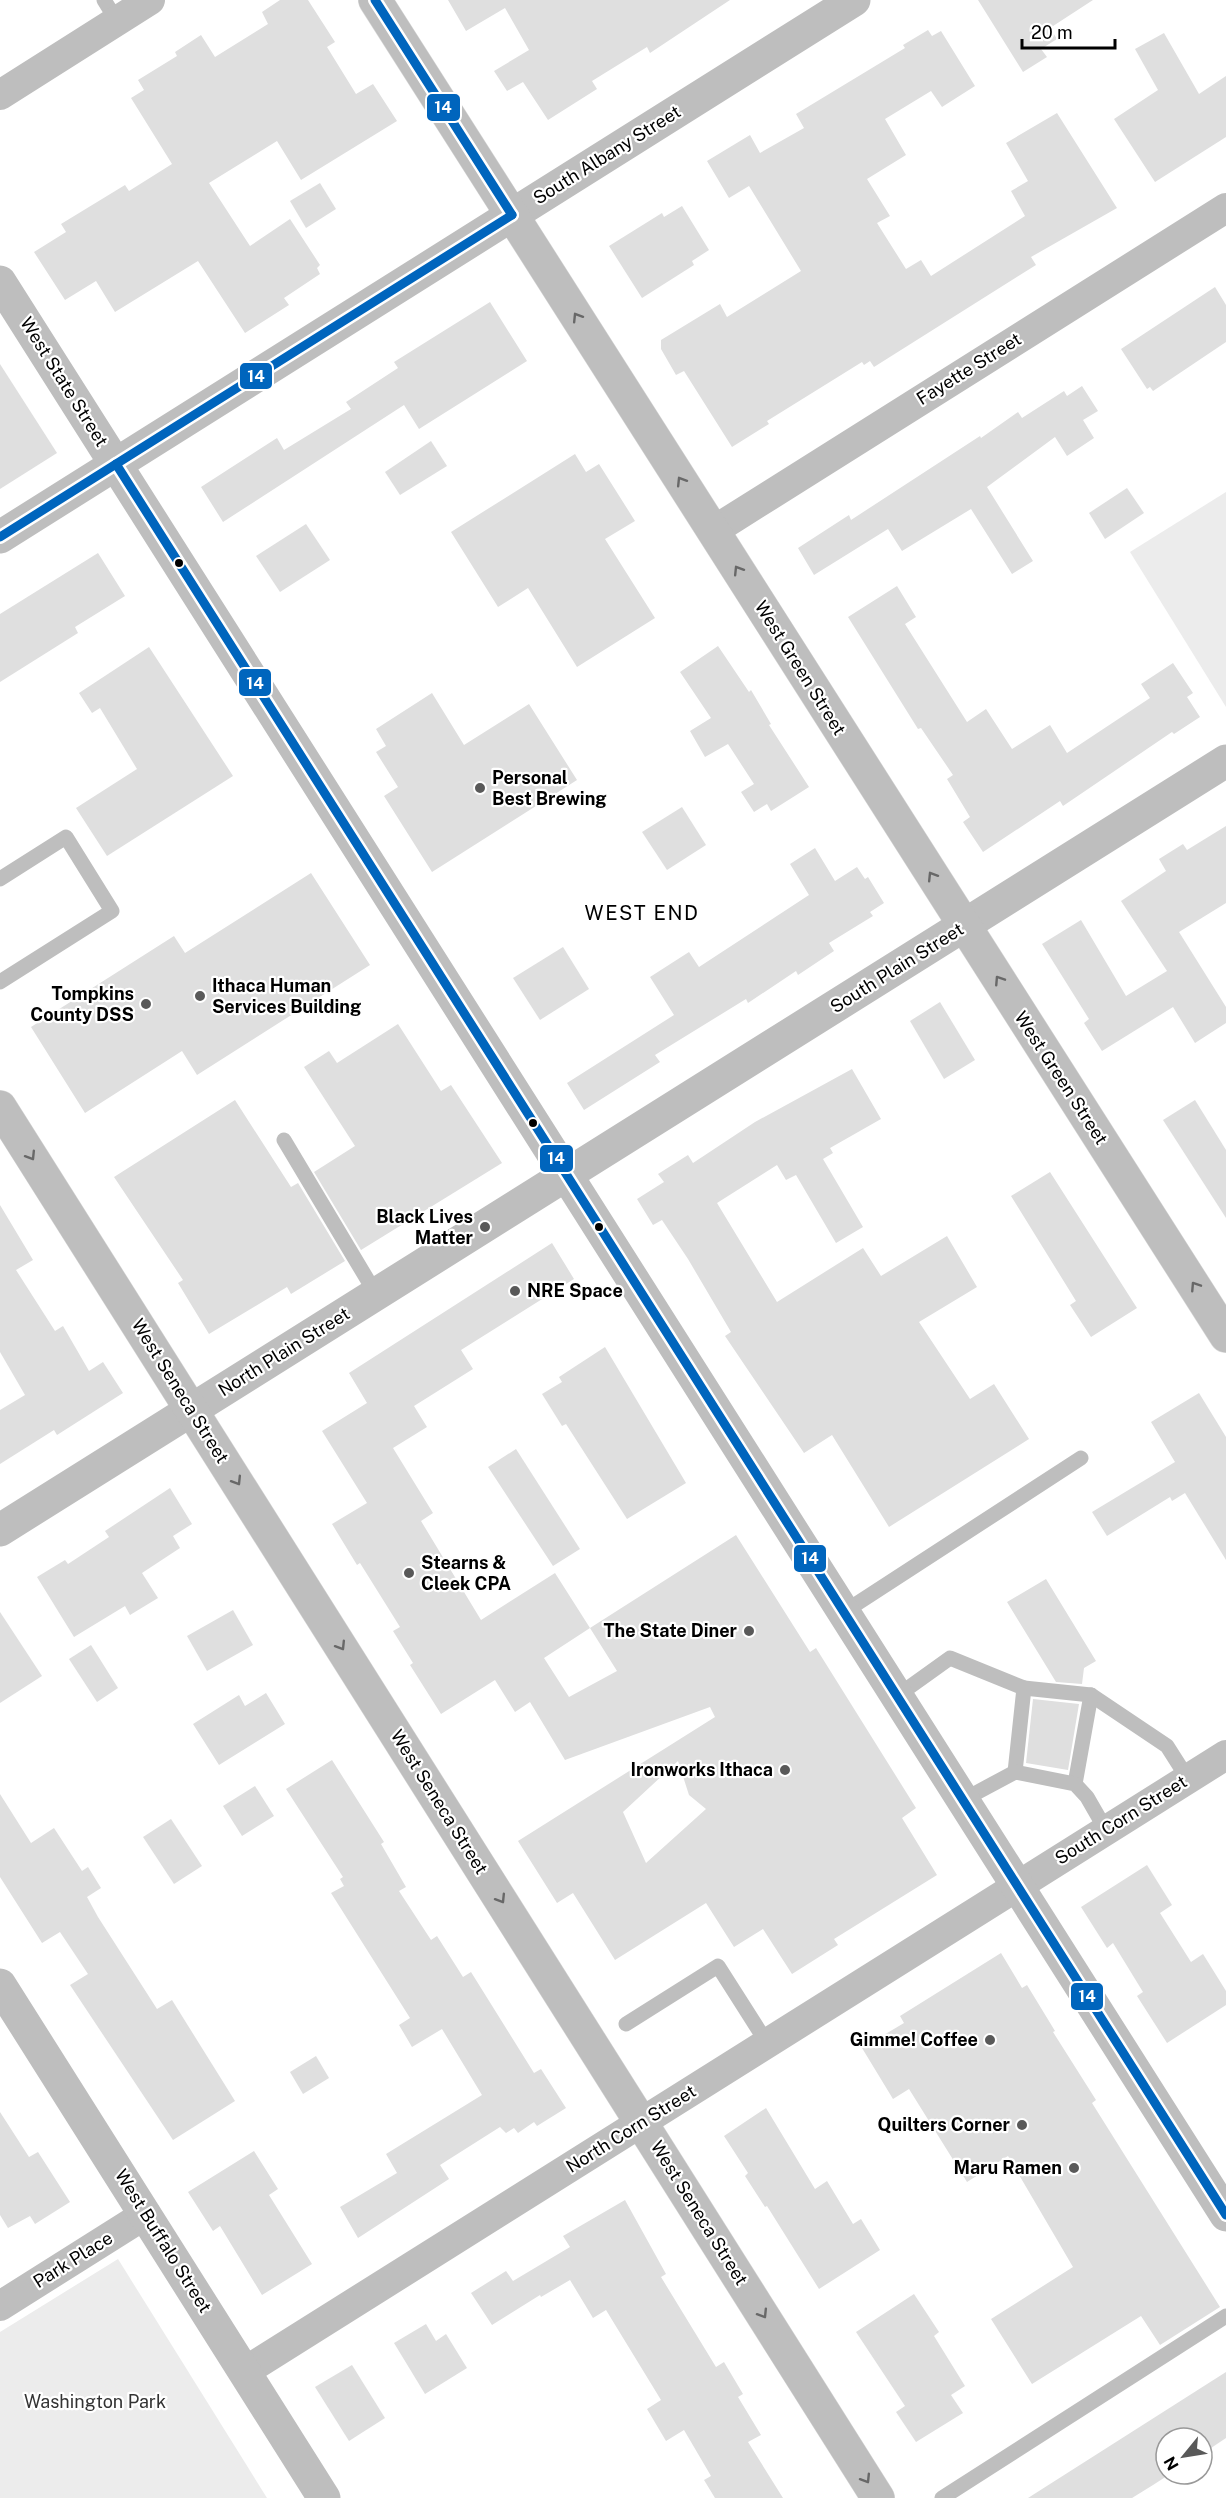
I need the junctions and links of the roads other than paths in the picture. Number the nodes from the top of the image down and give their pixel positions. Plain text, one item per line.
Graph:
1 (150, 0) edge
2 (375, 0) edge
3 (854, 0) edge
4 (111, 10) edge
5 (0, 95) edge
6 (1226, 207) edge
7 (512, 215) junction
8 (0, 282) edge
9 (116, 464) junction
10 (713, 531) junction
11 (0, 537) edge
12 (1226, 761) edge
13 (0, 879) edge
14 (964, 926) junction
15 (0, 982) edge
16 (0, 1107) edge
17 (284, 1140) dead end
18 (567, 1174) junction
19 (376, 1294) junction
20 (1226, 1336) edge
21 (192, 1409) junction
22 (1081, 1458) dead end
23 (0, 1530) edge
24 (844, 1612) junction
25 (1024, 1688) junction
26 (897, 1695) junction
27 (1090, 1695) junction
28 (1226, 1755) edge
29 (1015, 1772) junction
30 (1188, 1779) junction
31 (1075, 1784) junction
32 (963, 1800) junction
33 (1106, 1830) junction
34 (1017, 1886) junction
35 (0, 1985) edge
36 (626, 2025) dead end
37 (768, 2043) junction
38 (642, 2122) junction
39 (146, 2214) junction
40 (1226, 2215) edge
41 (0, 2306) edge
42 (1226, 2316) edge
43 (244, 2372) junction
44 (324, 2498) edge
45 (878, 2498) edge
46 (942, 2498) edge

1 - 4 street
2 - 7 main road, West Green Street
3 - 7 main road, South Albany Street
4 - 5 street
6 - 10 street, Fayette Street
7 - 9 main road, South Albany Street
10 -> 7 main road, West Green Street
8 - 9 main road, West State Street
9 - 11 main road, South Albany Street
9 - 18 main road, West State Street
14 -> 10 main road, West Green Street
12 - 14 main road, South Plain Street
13 - 15 lane
14 - 18 main road, South Plain Street
20 -> 14 main road, West Green Street
16 -> 21 main road, West Seneca Street
17 - 19 lane
18 - 19 main road, North Plain Street
18 - 24 main road, West State Street
19 - 21 main road, North Plain Street
21 - 23 main road, North Plain Street
21 -> 38 main road, West Seneca Street
22 - 24 lane
24 - 26 main road, West State Street
25 - 26 lane
25 - 27 lane
25 - 29 lane
26 - 32 main road, West State Street
27 - 30 lane
27 - 31 lane
28 - 30 street, South Corn Street
29 - 31 lane
29 - 32 lane
30 - 33 street, South Corn Street
31 - 33 lane
32 - 34 main road, West State Street
33 - 34 street, South Corn Street
34 - 37 street, North Corn Street
34 - 40 main road, West State Street
35 - 39 main road, West Buffalo Street
36 - 37 lane
37 - 38 street, North Corn Street
38 - 43 street, North Corn Street
38 -> 45 main road, West Seneca Street
39 - 41 street, Park Place
39 - 43 main road, West Buffalo Street
42 - 46 lane
43 - 44 main road, West Buffalo Street

